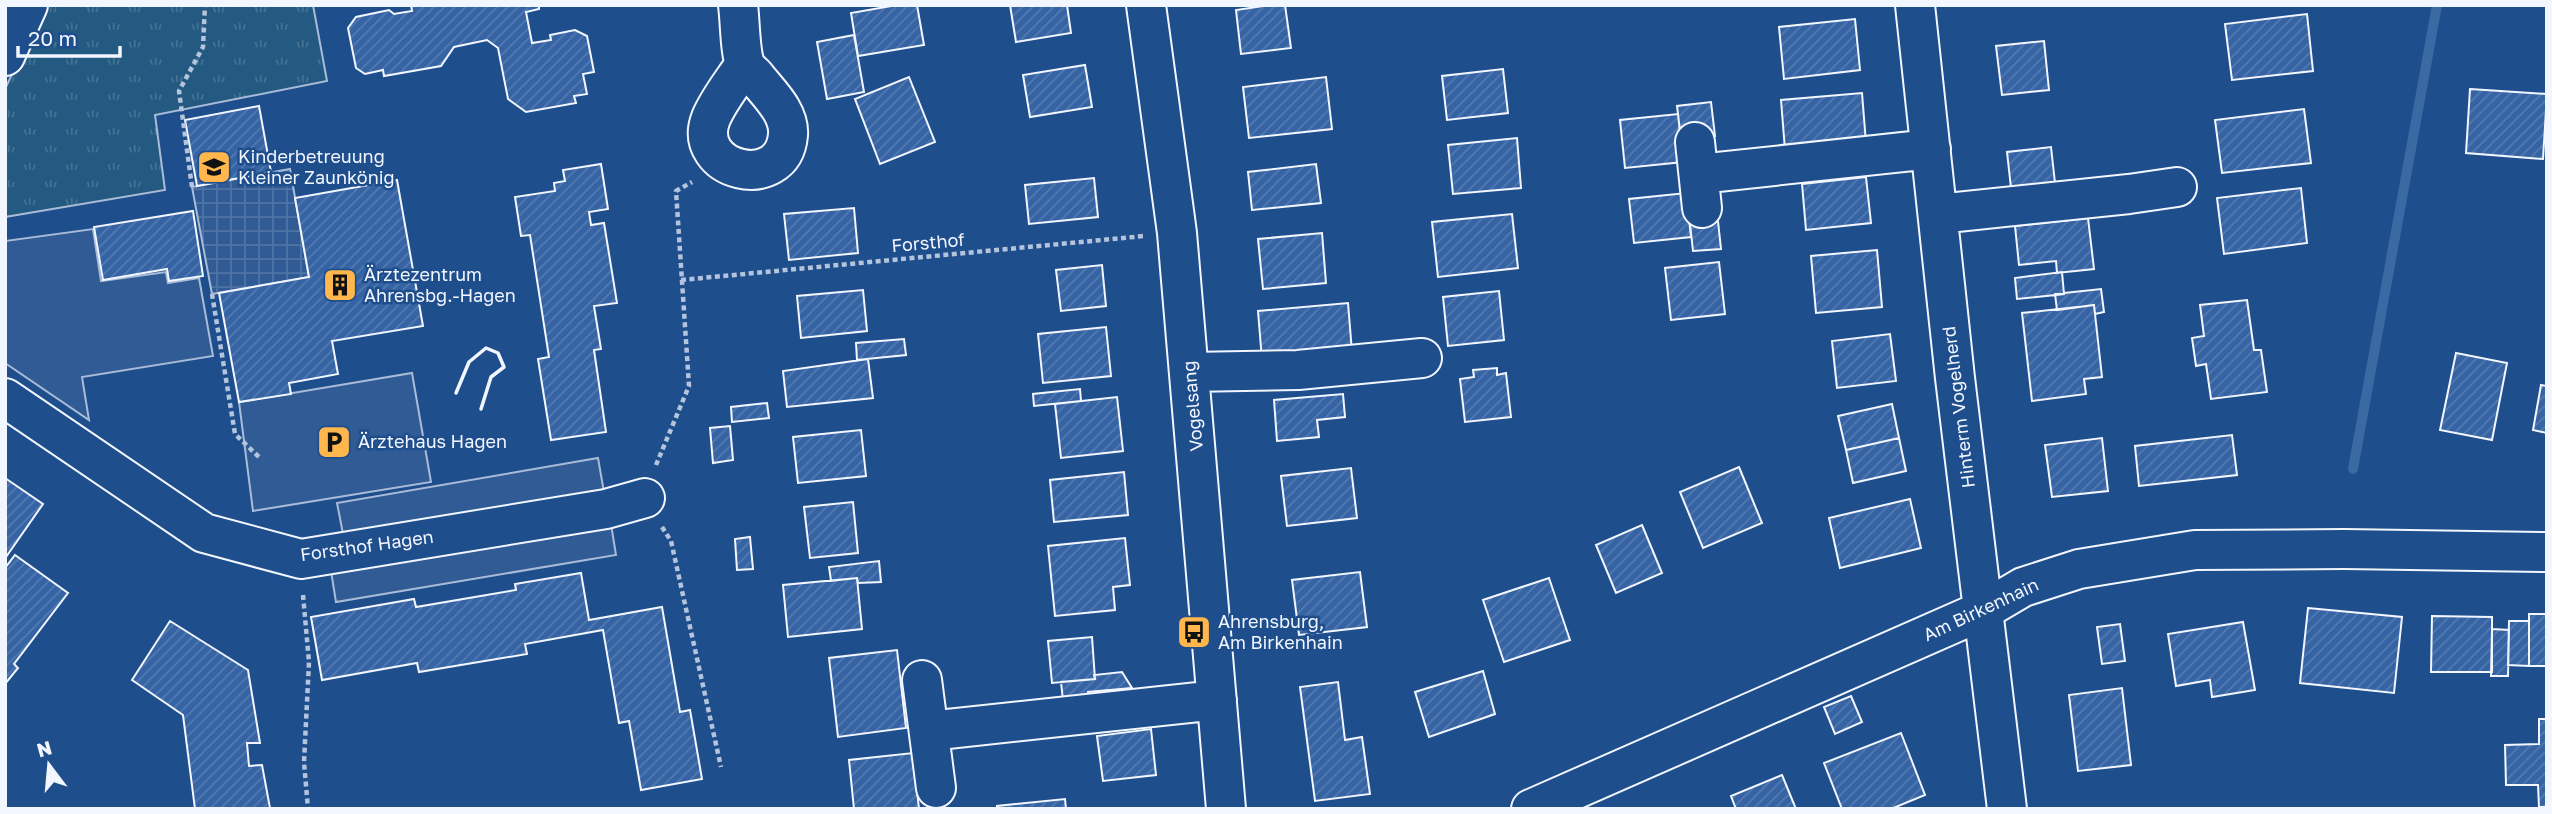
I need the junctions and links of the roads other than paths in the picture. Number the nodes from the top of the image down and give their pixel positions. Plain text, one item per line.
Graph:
1 (27, 5) edge
2 (738, 5) edge
3 (1146, 5) edge
4 (1915, 5) edge
5 (5, 56) edge
6 (745, 64) junction
7 (1931, 149) junction
8 (1699, 175) dead end
9 (2177, 187) dead end
10 (1937, 214) junction
11 (1422, 358) dead end
12 (1191, 372) junction
13 (5, 398) edge
14 (645, 498) road end
15 (2547, 552) edge
16 (1984, 610) junction
17 (922, 680) dead end
18 (1217, 700) junction
19 (929, 731) junction
20 (936, 788) dead end
21 (1226, 809) edge
22 (1531, 809) edge
23 (2007, 809) edge

1 - 5 street
2 - 6 street
3 - 12 street, Vogelsang
4 - 7 street, Hinterm Vogelherd
6 - 6 street
7 - 8 street
7 - 10 street, Hinterm Vogelherd
9 - 10 street
10 - 16 street, Hinterm Vogelherd
11 - 12 street
12 - 18 street, Vogelsang
13 - 14 street, Forsthof Hagen
15 - 16 street, Am Birkenhain
16 - 22 street, Am Birkenhain
16 - 23 street, Hinterm Vogelherd
17 - 19 street
18 - 19 street
18 - 21 street, Vogelsang
19 - 20 street

